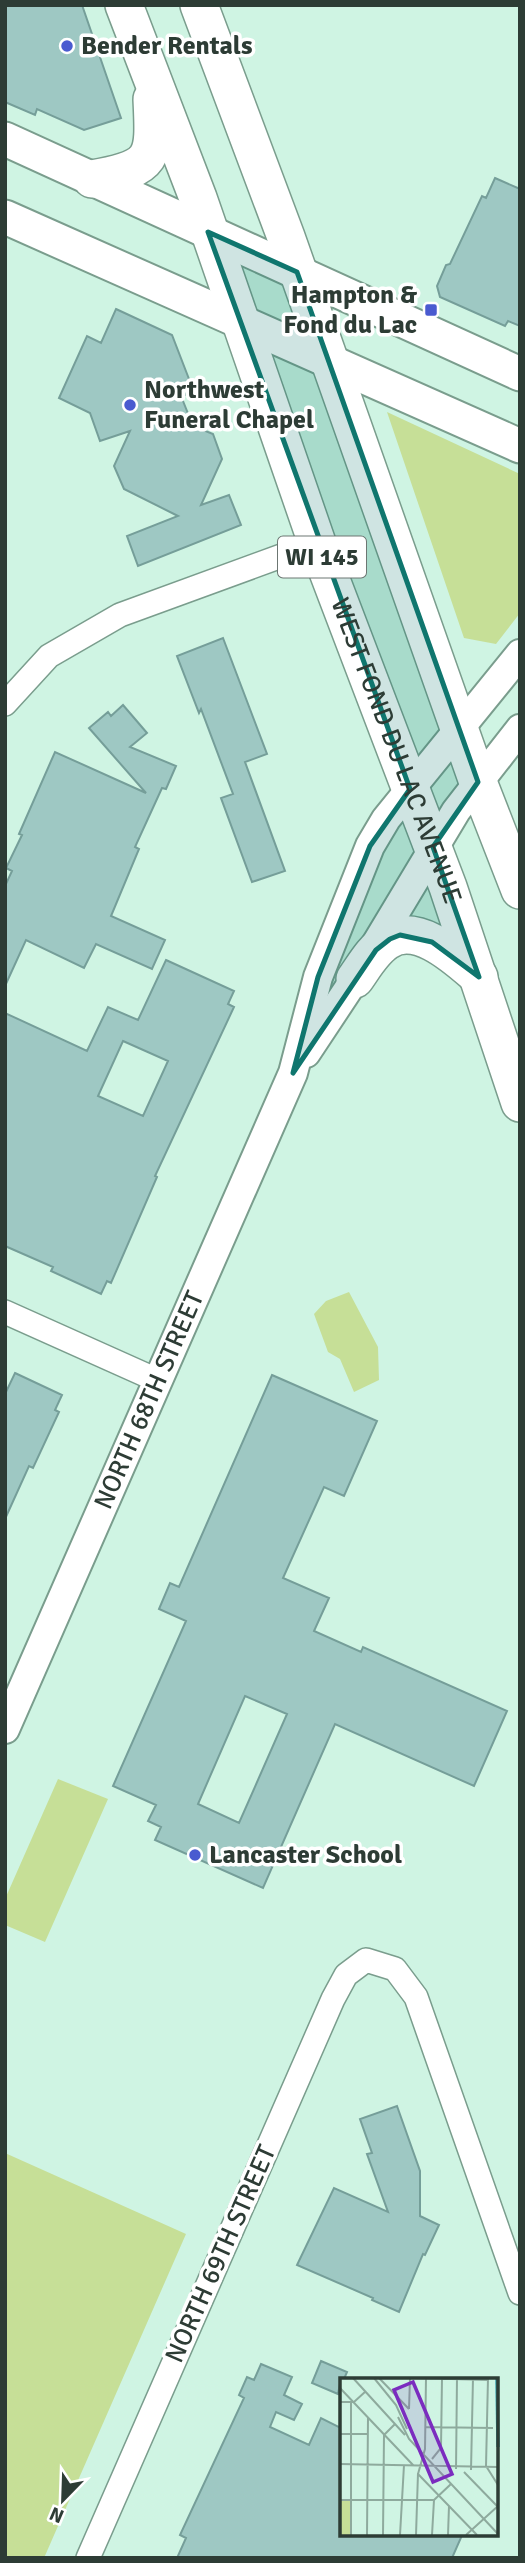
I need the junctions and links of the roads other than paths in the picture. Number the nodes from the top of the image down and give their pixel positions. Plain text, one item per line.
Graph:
1 (124, 5) edge
2 (199, 5) edge
3 (150, 73) junction
4 (5, 139) edge
5 (92, 179) junction
6 (5, 217) edge
7 (208, 232) junction
8 (297, 272) junction
9 (242, 322) junction
10 (328, 362) junction
11 (520, 374) edge
12 (520, 446) edge
13 (317, 543) junction
14 (520, 654) edge
15 (5, 704) edge
16 (460, 729) junction
17 (520, 729) edge
18 (478, 782) junction
19 (410, 789) junction
20 (433, 847) junction
21 (520, 890) edge
22 (479, 977) junction
23 (355, 979) junction
24 (293, 1073) junction
25 (520, 1103) edge
26 (5, 1312) edge
27 (159, 1381) junction
28 (5, 1729) edge
29 (520, 2294) edge
30 (88, 2558) edge

1 - 3 main road, WEST FOND DU LAC AVENUE / WI 145
2 - 8 main road, WI 145
3 - 5 main road
3 - 7 main road, WEST FOND DU LAC AVENUE / WI 145
4 - 5 main road
5 - 7 main road
6 - 9 main road
7 - 8 main road
7 - 9 main road, WEST FOND DU LAC AVENUE / WI 145
8 - 10 main road, WI 145
8 - 11 main road
9 - 10 main road
9 - 13 main road, WEST FOND DU LAC AVENUE / WI 145
10 - 12 main road
10 - 16 main road, WI 145
13 - 15 street
13 - 19 main road, WEST FOND DU LAC AVENUE / WI 145
14 - 16 street, NORTH 68TH STREET
16 - 18 main road, WI 145
16 - 19 street, NORTH 68TH STREET
17 - 18 street, NORTH 68TH STREET
18 - 20 street, NORTH 68TH STREET
18 - 21 main road, WI 145
19 - 20 main road, WEST FOND DU LAC AVENUE / WI 145
19 - 24 street, NORTH 68TH STREET
20 - 22 main road, WEST FOND DU LAC AVENUE / WI 145
20 - 23 street, NORTH 68TH STREET
22 - 23 main road
22 - 25 main road, WEST FOND DU LAC AVENUE / WI 145
23 - 24 street, NORTH 68TH STREET
24 - 27 street, NORTH 68TH STREET
26 - 27 street
27 - 28 street, NORTH 68TH STREET
29 - 30 street, NORTH 69TH STREET

